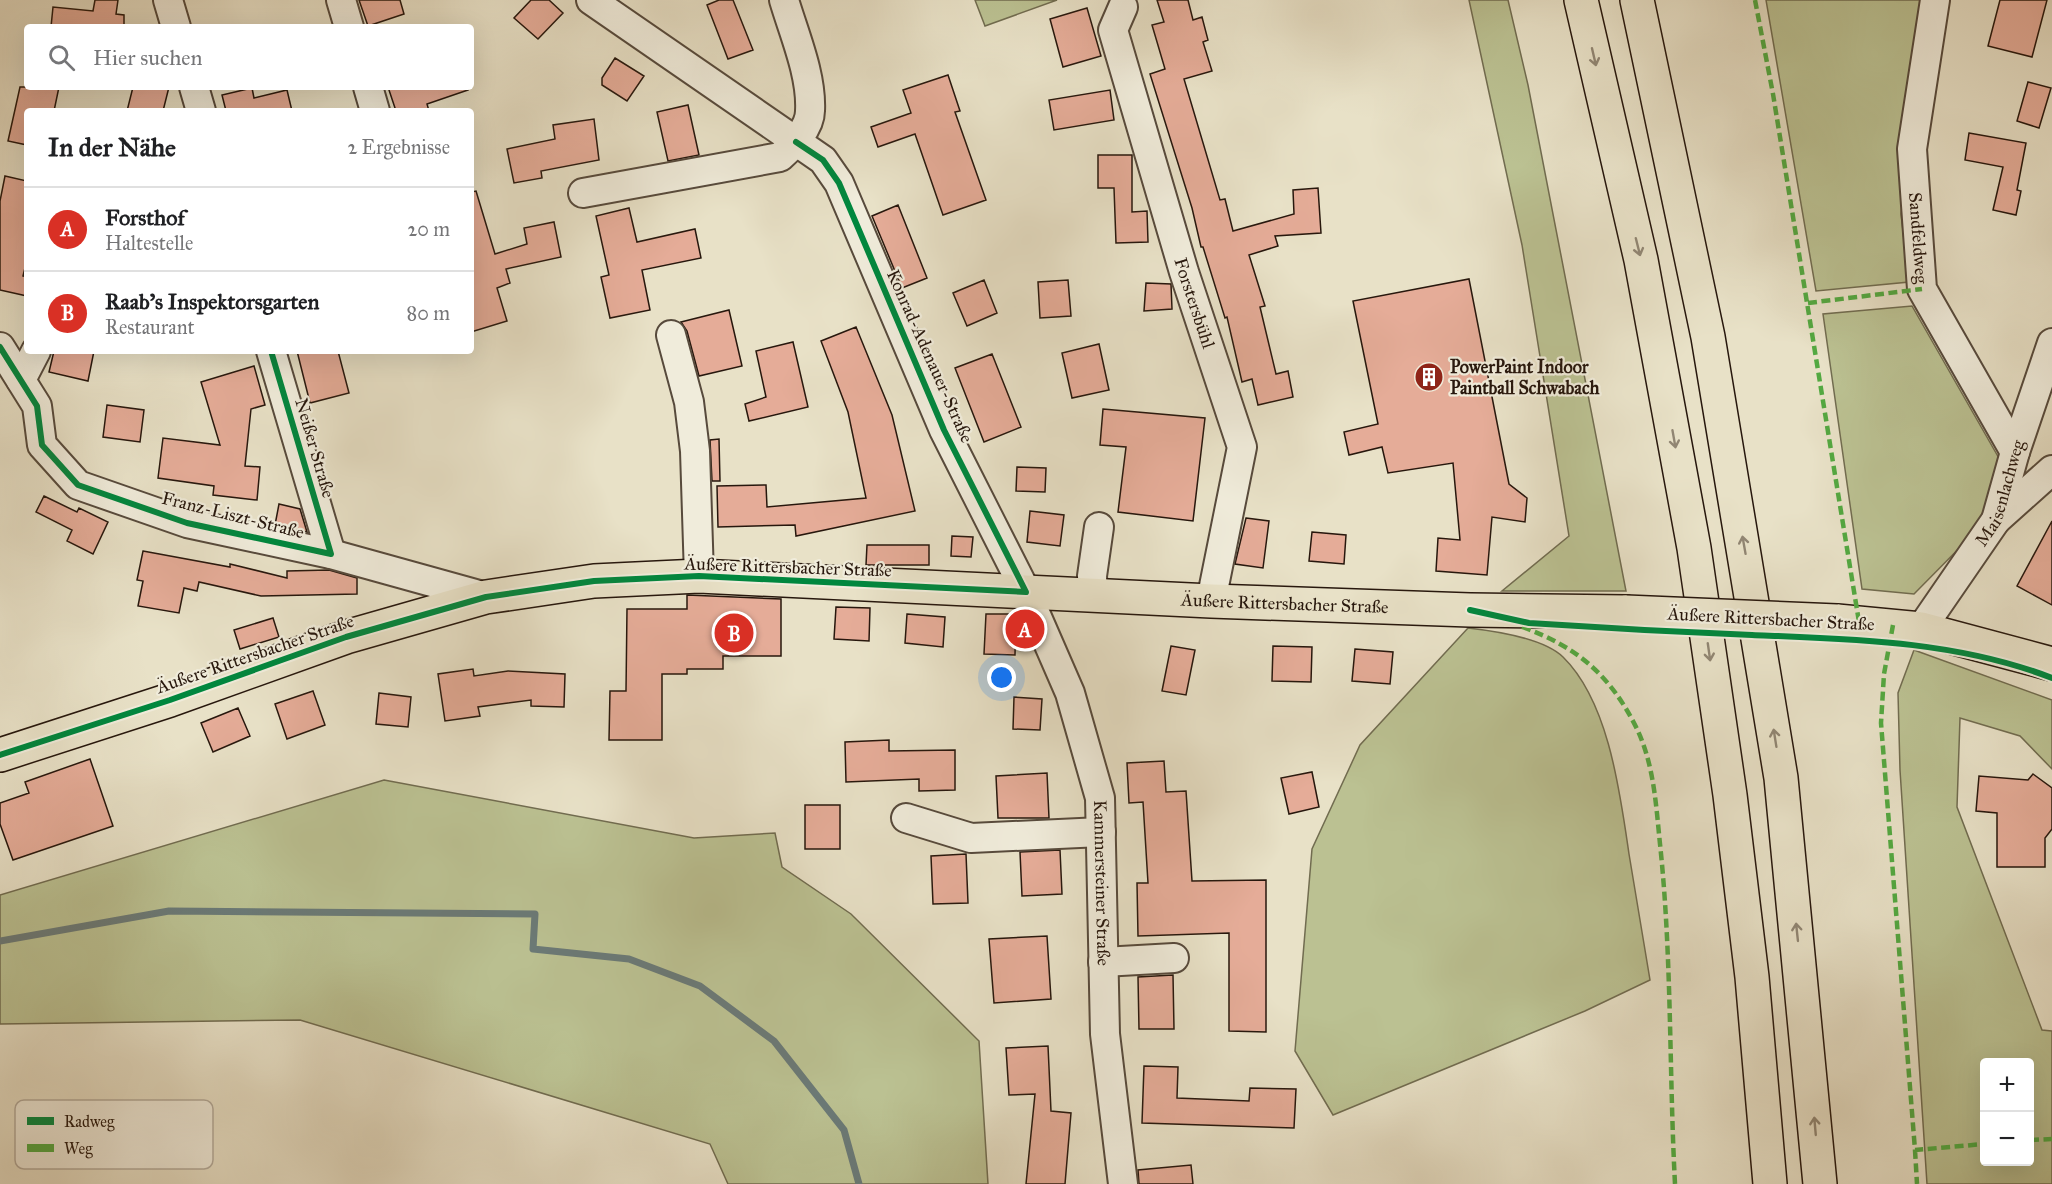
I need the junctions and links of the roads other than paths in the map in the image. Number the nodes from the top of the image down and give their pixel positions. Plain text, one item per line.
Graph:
1 (168, 0) edge
2 (341, 0) edge
3 (591, 0) edge
4 (784, 0) edge
5 (1581, 0) edge
6 (1637, 0) edge
7 (1935, 0) edge
8 (1123, 7) dead end
9 (175, 24) edge
10 (348, 24) edge
11 (195, 90) edge
12 (369, 90) edge
13 (200, 108) edge
14 (374, 108) edge
15 (796, 141) junction
16 (583, 193) dead end
17 (671, 335) dead end
18 (2052, 343) edge
19 (0, 347) edge
20 (34, 354) edge
21 (272, 354) edge
22 (21, 380) junction
23 (2015, 452) junction
24 (2052, 470) edge
25 (1996, 520) junction
26 (1099, 527) dead end
27 (330, 554) junction
28 (699, 576) junction
29 (1026, 592) junction
30 (1093, 596) junction
31 (486, 597) junction
32 (1211, 601) junction
33 (1921, 629) junction
34 (2052, 664) edge
35 (0, 755) edge
36 (906, 818) dead end
37 (1101, 832) junction
38 (1174, 958) dead end
39 (1103, 962) junction
40 (1122, 1184) edge
41 (1770, 1184) edge
42 (1820, 1184) edge

1 - 9 street
2 - 10 street
3 - 15 street, Konrad-Adenauer-Straße
4 - 15 street
5 -> 41 main road
42 -> 6 main road
7 - 23 street, Sandfeldweg
8 - 32 street, Forstersbühl
11 - 13 street
12 - 14 street
15 - 16 street
15 - 29 street, Konrad-Adenauer-Straße
17 - 28 street
18 - 23 street, Maisenlachweg
19 - 22 street, Franz-Liszt-Straße
20 - 22 street
21 - 27 street, Neißer Straße
22 - 27 street, Franz-Liszt-Straße
23 - 25 street, Maisenlachweg
24 - 25 street
25 - 33 street, Maisenlachweg
26 - 30 street
27 - 31 street, Franz-Liszt-Straße
28 - 29 main road, Äußere Rittersbacher Straße
28 - 31 main road, Äußere Rittersbacher Straße
29 - 30 main road, Äußere Rittersbacher Straße
29 - 37 street, Kammersteiner Straße
30 - 32 main road, Äußere Rittersbacher Straße
31 - 35 main road, Äußere Rittersbacher Straße
32 - 33 main road, Äußere Rittersbacher Straße, bridge
33 - 34 main road, Äußere Rittersbacher Straße
36 - 37 street
37 - 39 street, Kammersteiner Straße
38 - 39 street
39 - 40 street, Kammersteiner Straße

